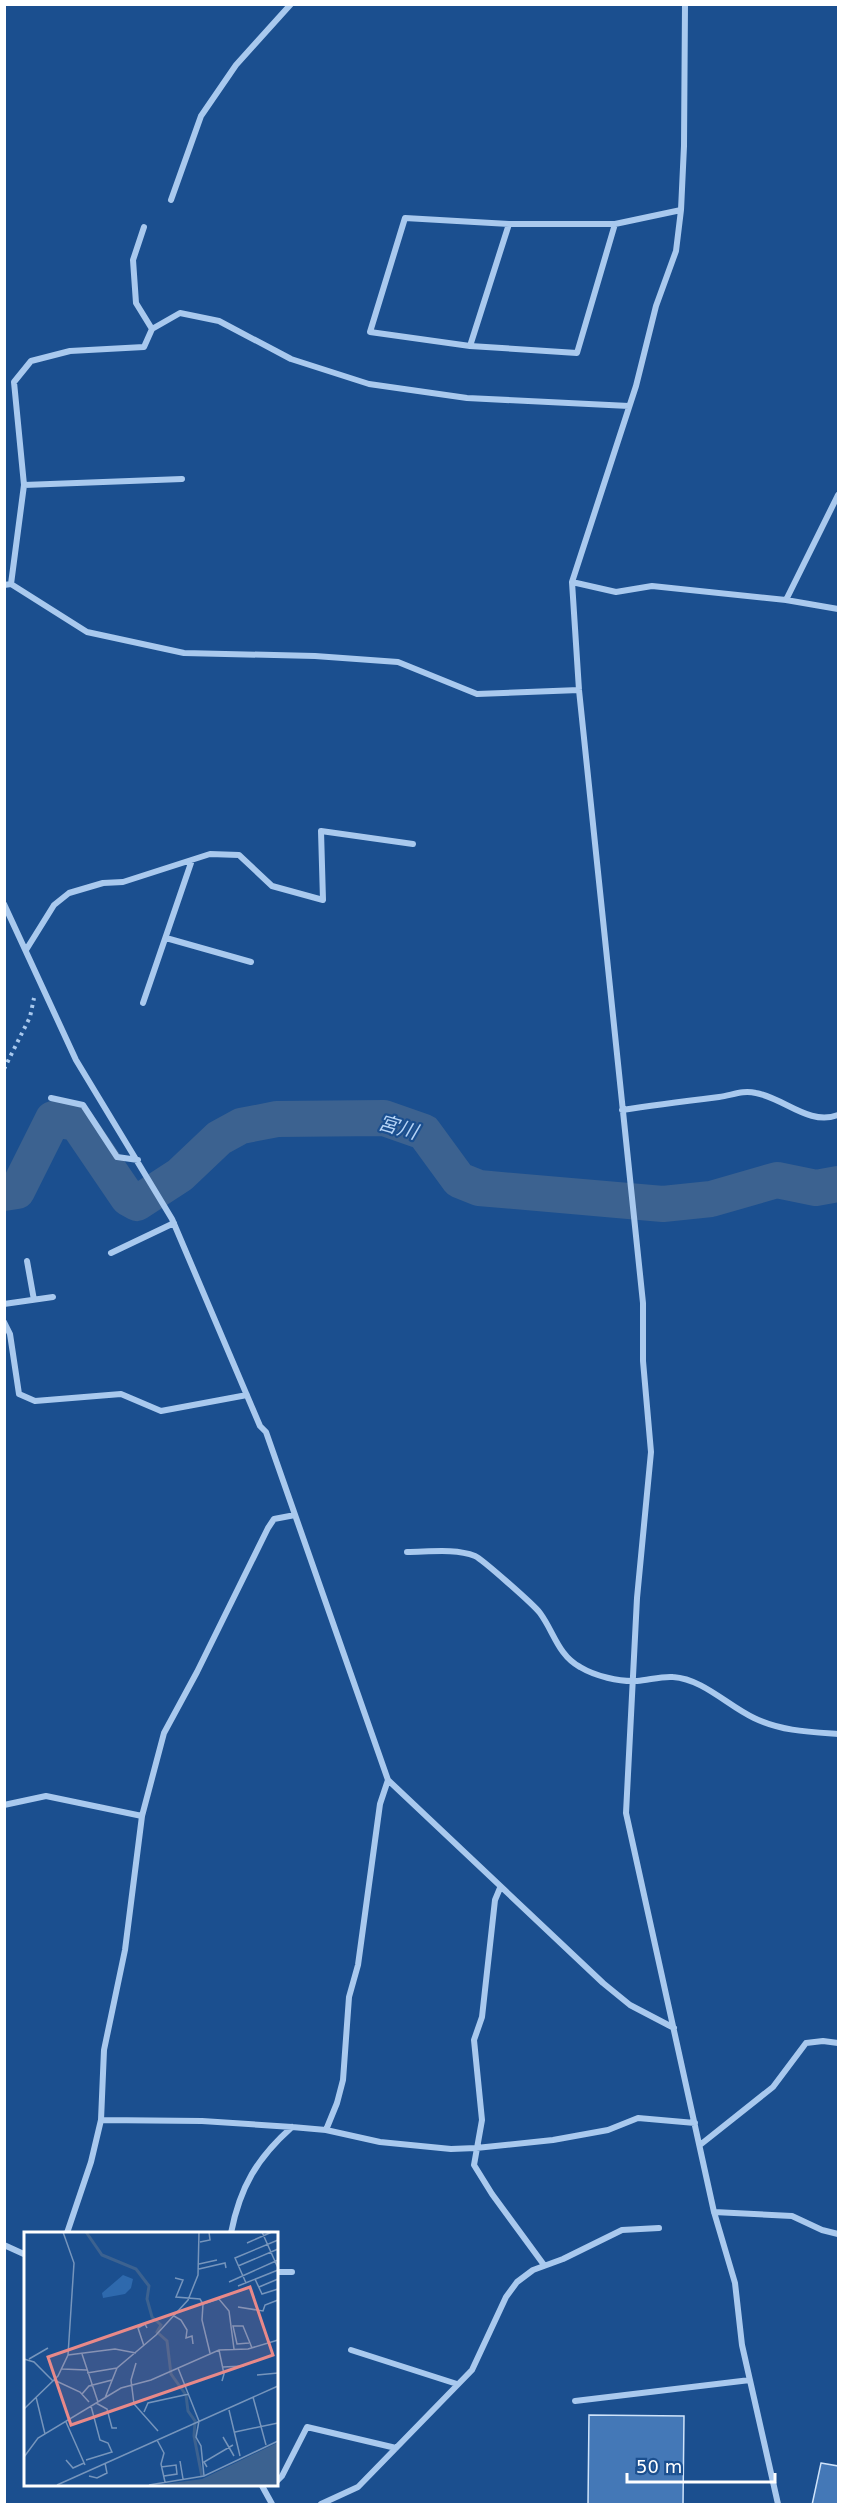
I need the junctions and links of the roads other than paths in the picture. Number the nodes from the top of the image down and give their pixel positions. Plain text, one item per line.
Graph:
1 (291, 4) edge
2 (685, 4) edge
3 (171, 200) dead end
4 (681, 210) junction
5 (509, 224) junction
6 (615, 224) junction
7 (144, 227) dead end
8 (152, 329) junction
9 (470, 346) junction
10 (629, 406) junction
11 (182, 479) dead end
12 (24, 485) junction
13 (838, 495) edge
14 (572, 582) junction
15 (8, 584) edge
16 (786, 600) junction
17 (838, 609) edge
18 (579, 690) junction
19 (413, 843) dead end
20 (192, 860) junction
21 (4, 904) edge
22 (166, 938) junction
23 (26, 950) junction
24 (250, 962) dead end
25 (144, 1003) dead end
26 (51, 1098) dead end
27 (622, 1110) junction
28 (838, 1115) edge
29 (138, 1160) junction
30 (173, 1221) junction
31 (111, 1253) dead end
32 (27, 1262) dead end
33 (54, 1297) dead end
34 (34, 1300) junction
35 (4, 1304) edge
36 (4, 1322) edge
37 (247, 1395) junction
38 (295, 1515) junction
39 (407, 1552) dead end
40 (634, 1681) junction
41 (838, 1734) edge
42 (388, 1780) junction
43 (4, 1805) edge
44 (142, 1816) junction
45 (500, 1888) junction
46 (674, 2028) junction
47 (838, 2043) edge
48 (101, 2120) junction
49 (695, 2123) junction
50 (292, 2127) junction
51 (326, 2130) junction
52 (700, 2145) junction
53 (476, 2148) junction
54 (714, 2212) junction
55 (659, 2228) dead end
56 (67, 2232) edge
57 (231, 2232) edge
58 (838, 2234) edge
59 (4, 2246) edge
60 (24, 2254) edge
61 (544, 2265) junction
62 (278, 2272) edge
63 (292, 2272) dead end
64 (351, 2350) dead end
65 (750, 2380) junction
66 (457, 2384) junction
67 (575, 2401) dead end
68 (396, 2448) junction
69 (278, 2480) edge
70 (262, 2485) edge
71 (273, 2485) edge
72 (266, 2492) junction
73 (272, 2505) edge
74 (321, 2505) edge
75 (778, 2505) edge

1 - 3 street
2 - 4 street
4 - 6 street
4 - 10 street
5 - 6 street
5 - 9 street
5 - 9 street
6 - 9 street
7 - 8 street
8 - 10 street
8 - 12 street
10 - 14 street
11 - 12 street
12 - 15 street
13 - 16 street
14 - 16 street
14 - 18 street
15 - 18 street
16 - 17 street
18 - 27 street
19 - 20 street
20 - 22 street
20 - 23 street
21 - 23 street
22 - 24 street
22 - 25 street
23 - 29 street
26 - 29 street
27 - 28 street
27 - 40 street
29 - 30 street
30 - 31 street
30 - 37 street
32 - 34 street
33 - 34 street
34 - 35 street
36 - 37 street
37 - 38 street
38 - 42 street
38 - 44 street
39 - 40 street
40 - 41 street
40 - 46 street
42 - 45 street
42 - 51 street
43 - 44 street
44 - 48 street
45 - 46 street
45 - 53 street
46 - 49 street
47 - 52 street
48 - 50 street
48 - 56 street
49 - 52 street
49 - 53 street
50 - 51 street
50 - 57 street
51 - 53 street
52 - 54 street
53 - 61 street
54 - 58 street
54 - 65 street
55 - 61 street
59 - 60 street
61 - 66 street
62 - 63 street
64 - 66 street
65 - 67 street
65 - 75 street
66 - 68 street
68 - 69 street
68 - 74 street
70 - 72 street
71 - 72 street
72 - 73 street

